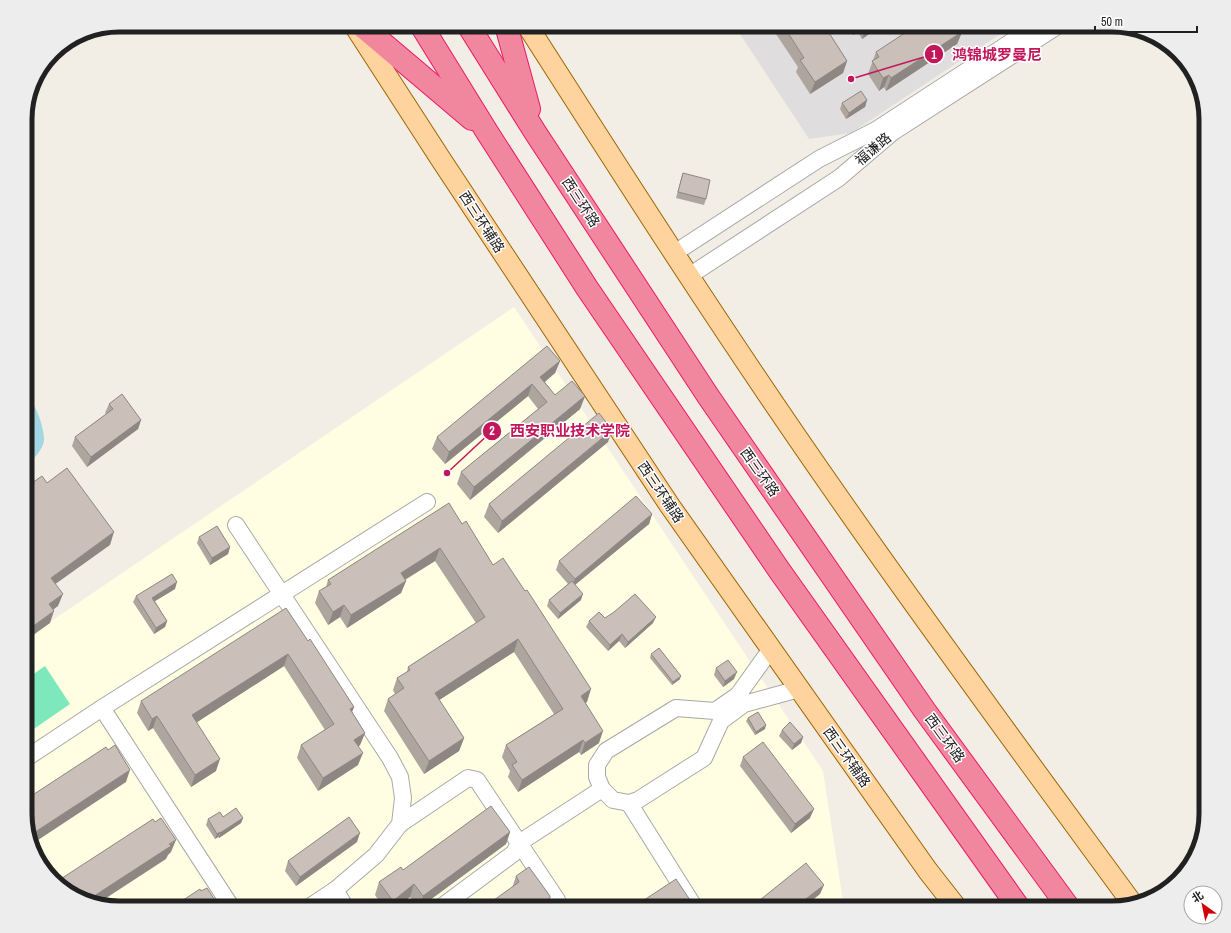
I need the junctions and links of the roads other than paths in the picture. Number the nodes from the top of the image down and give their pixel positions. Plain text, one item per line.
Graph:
1 (358, 32) edge
2 (369, 32) edge
3 (425, 32) edge
4 (472, 32) edge
5 (508, 32) edge
6 (531, 32) edge
7 (1026, 32) edge
8 (1048, 32) edge
9 (487, 132) junction
10 (535, 132) junction
11 (673, 254) junction
12 (689, 276) junction
13 (427, 502) dead end
14 (236, 525) dead end
15 (282, 594) junction
16 (771, 648) junction
17 (799, 689) junction
18 (102, 708) junction
19 (32, 754) edge
20 (602, 789) junction
21 (629, 803) junction
22 (400, 824) junction
23 (519, 843) junction
24 (335, 890) junction
25 (1128, 899) edge
26 (227, 901) edge
27 (318, 901) edge
28 (342, 901) edge
29 (449, 901) edge
30 (557, 901) edge
31 (691, 901) edge
32 (952, 901) edge
33 (1014, 901) edge
34 (1064, 901) edge

1 - 16 main road, 西三环辅路
2 - 9 highway
3 - 9 highway
4 - 10 highway, 西三环路
5 - 10 highway
6 - 11 main road
7 - 11 street, 福谦路
8 - 12 street, 福谦路
9 - 33 highway
10 - 34 highway, 西三环路
11 - 12 main road
12 - 25 main road
13 - 15 street
14 - 15 street
15 - 18 street
15 - 22 street
16 - 17 main road, 西三环辅路
16 - 20 street
17 - 21 street
17 - 32 main road, 西三环辅路
18 - 19 street
18 - 26 street
20 - 21 street
20 - 23 street
21 - 31 street
22 - 23 street
22 - 24 street
23 - 29 street
23 - 30 street
24 - 27 street
24 - 28 street

